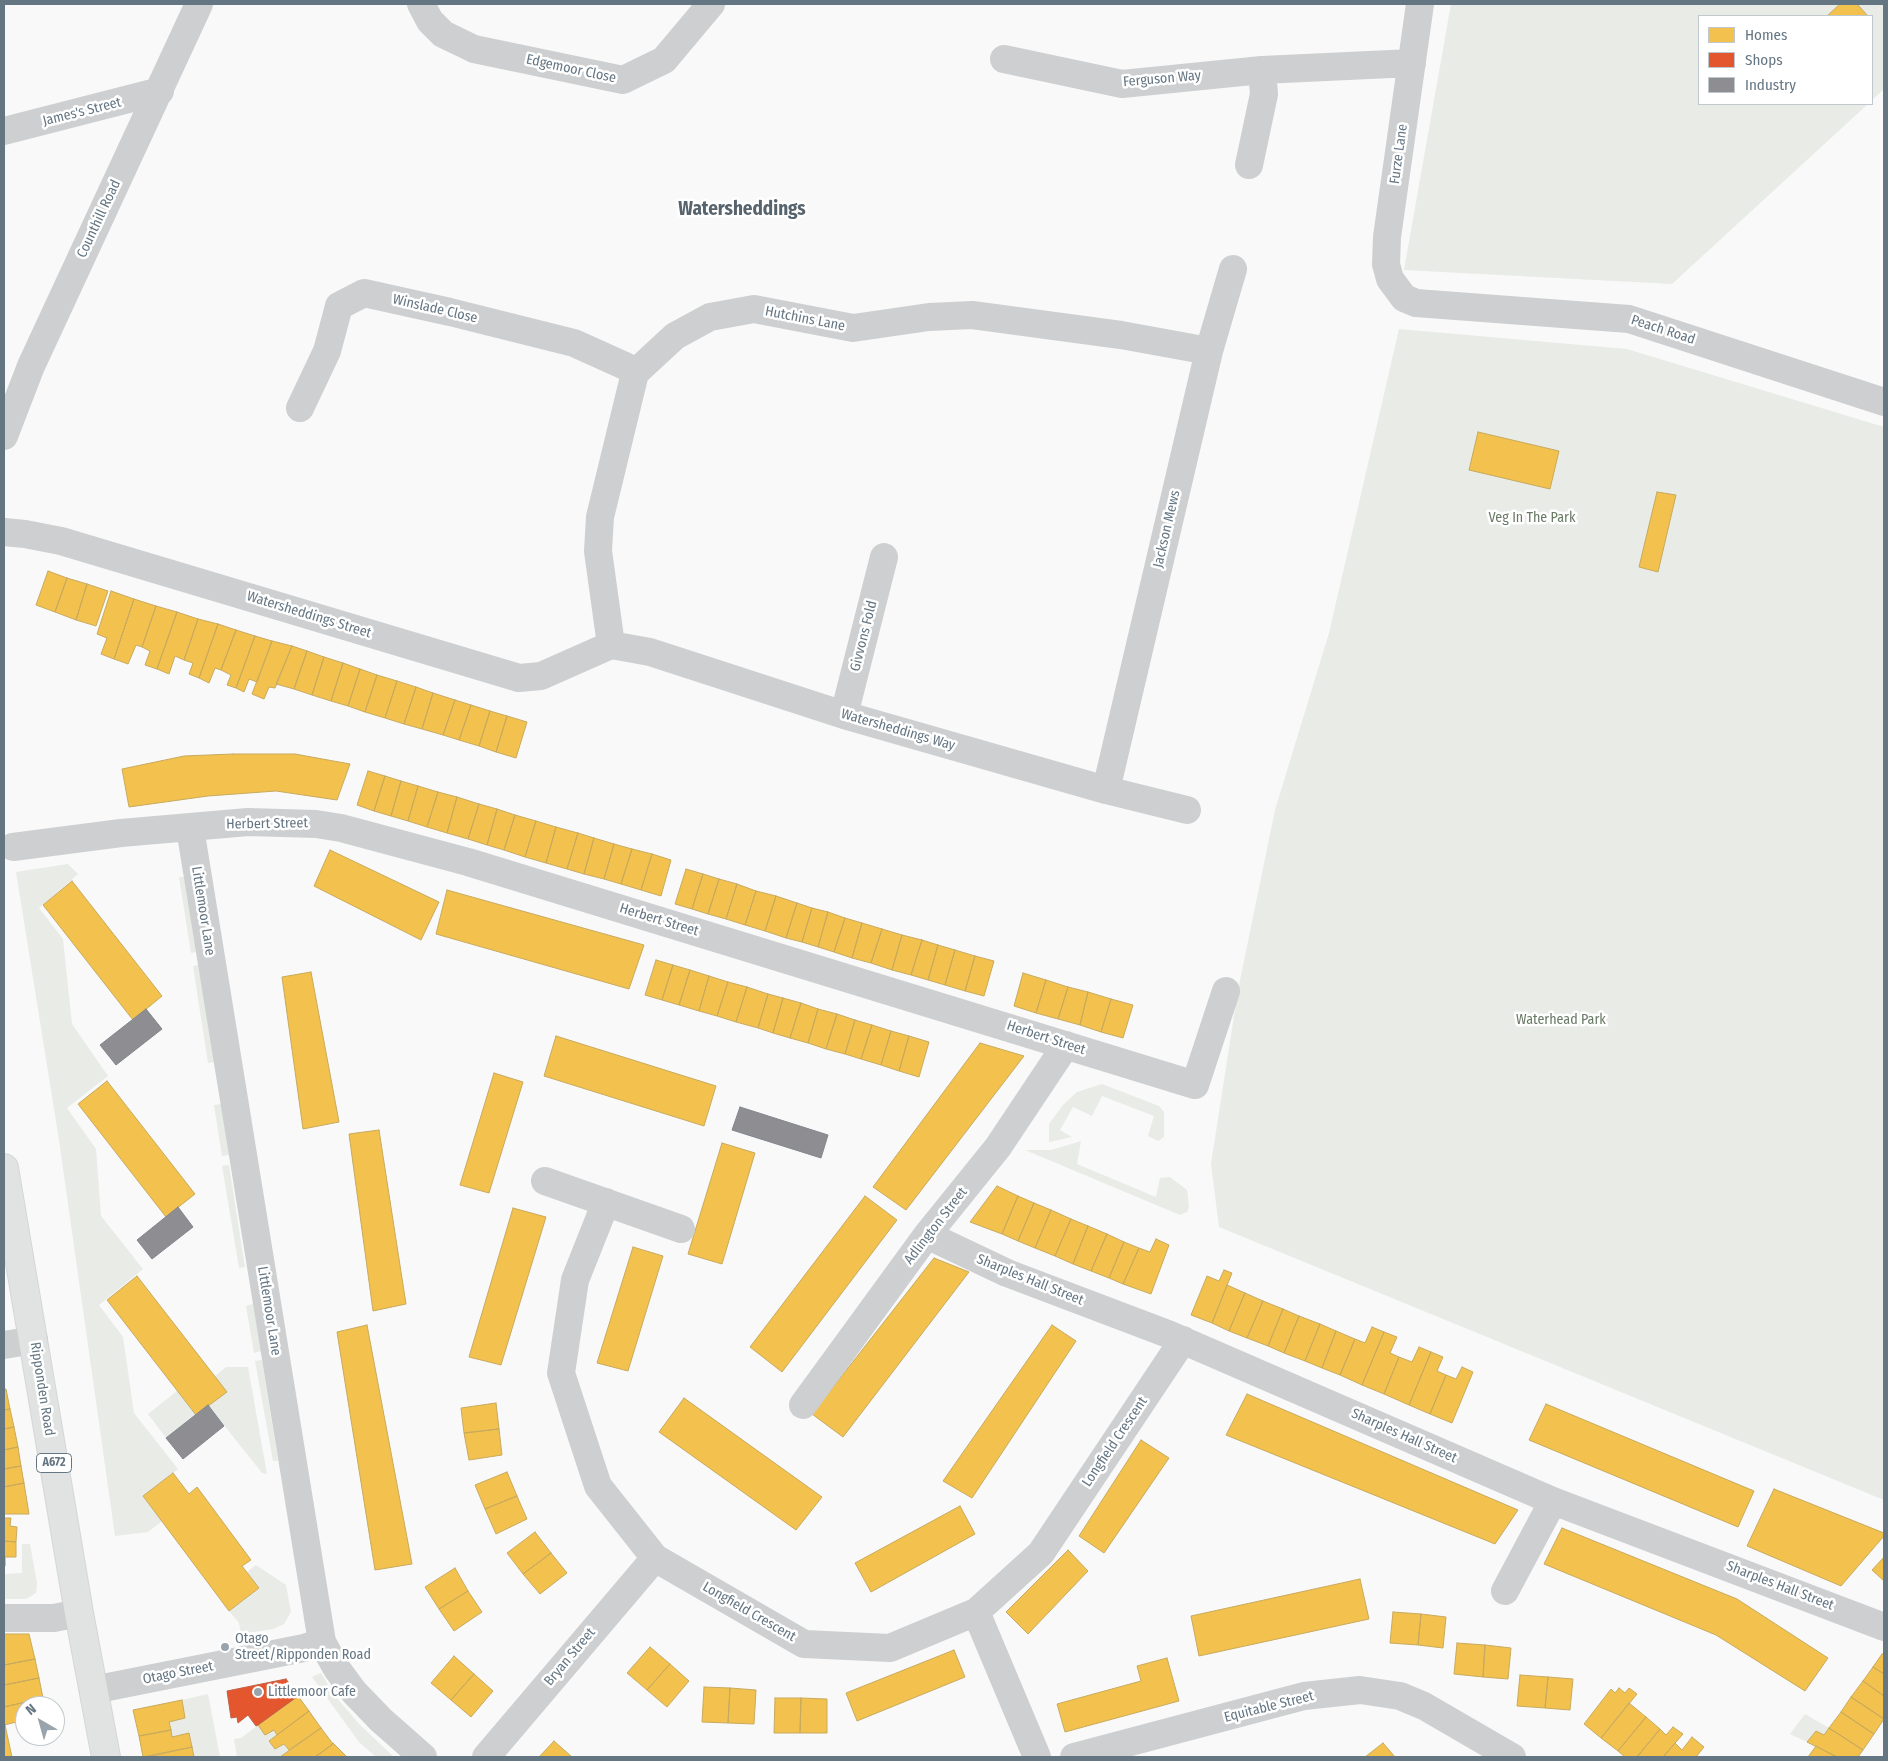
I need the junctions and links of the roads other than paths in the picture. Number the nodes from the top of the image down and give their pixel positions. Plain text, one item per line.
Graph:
1 (199, 4) edge
2 (421, 4) edge
3 (711, 4) edge
4 (1420, 4) edge
5 (1004, 59) dead end
6 (1412, 63) junction
7 (1262, 70) junction
8 (160, 91) junction
9 (4, 131) edge
10 (1250, 165) dead end
11 (1232, 270) dead end
12 (1404, 298) joint
13 (1210, 351) junction
14 (635, 373) junction
15 (1884, 402) edge
16 (300, 408) dead end
17 (4, 436) edge
18 (4, 532) edge
19 (884, 557) dead end
20 (611, 645) junction
21 (844, 715) junction
22 (1106, 790) junction
23 (1187, 810) dead end
24 (190, 828) junction
25 (13, 847) dead end
26 (1226, 991) dead end
27 (1066, 1045) junction
28 (4, 1168) edge
29 (545, 1181) dead end
30 (606, 1202) junction
31 (681, 1229) dead end
32 (927, 1235) junction
33 (34, 1340) junction
34 (1183, 1340) junction
35 (4, 1345) edge
36 (804, 1405) dead end
37 (1553, 1502) junction
38 (654, 1558) junction
39 (1505, 1590) dead end
40 (976, 1612) junction
41 (79, 1613) junction
42 (4, 1618) edge
43 (1884, 1627) edge
44 (322, 1642) junction
45 (93, 1690) junction
46 (106, 1757) edge
47 (423, 1757) edge
48 (486, 1757) edge
49 (1037, 1757) edge
50 (1074, 1757) edge
51 (1512, 1757) edge

1 - 8 street, Counthill Road
2 - 3 street, Edgemoor Close
4 - 6 street, Furze Lane
5 - 7 street, Ferguson Way
6 - 7 street, Ferguson Way
6 - 12 street, Furze Lane
7 - 10 street
8 - 9 street, James's Street
8 - 17 street, Counthill Road
11 - 13 street, Jackson Mews
12 - 15 street, Peach Road
13 - 14 street, Hutchins Lane
13 - 22 street, Jackson Mews
14 - 16 street, Winslade Close
14 - 20 street
18 - 20 street, Watersheddings Street
19 - 21 street, Givvons Fold
20 - 21 street, Watersheddings Way
21 - 22 street, Watersheddings Way
22 - 23 street, Watersheddings Way
24 - 25 street, Herbert Street
24 - 27 street, Herbert Street
24 - 44 street, Littlemoor Lane
26 - 27 street, Herbert Street
27 - 32 street, Adlington Street
28 - 33 main road, Ripponden Road / A672
29 - 30 street
30 - 31 street
30 - 38 street, Longfield Crescent
32 - 34 street, Sharples Hall Street
32 - 36 street, Adlington Street
33 - 35 street
33 - 41 main road, Ripponden Road / A672
34 - 37 street, Sharples Hall Street
34 - 40 street, Longfield Crescent
37 - 39 street
37 - 43 street, Sharples Hall Street
38 - 40 street, Longfield Crescent
38 - 48 street, Bryan Street
40 - 49 street
41 - 42 street
41 - 45 main road, Ripponden Road / A672
44 - 45 street, Otago Street
44 - 47 street, Littlemoor Lane
45 - 46 main road, Ripponden Road / A672
50 - 51 street, Equitable Street

